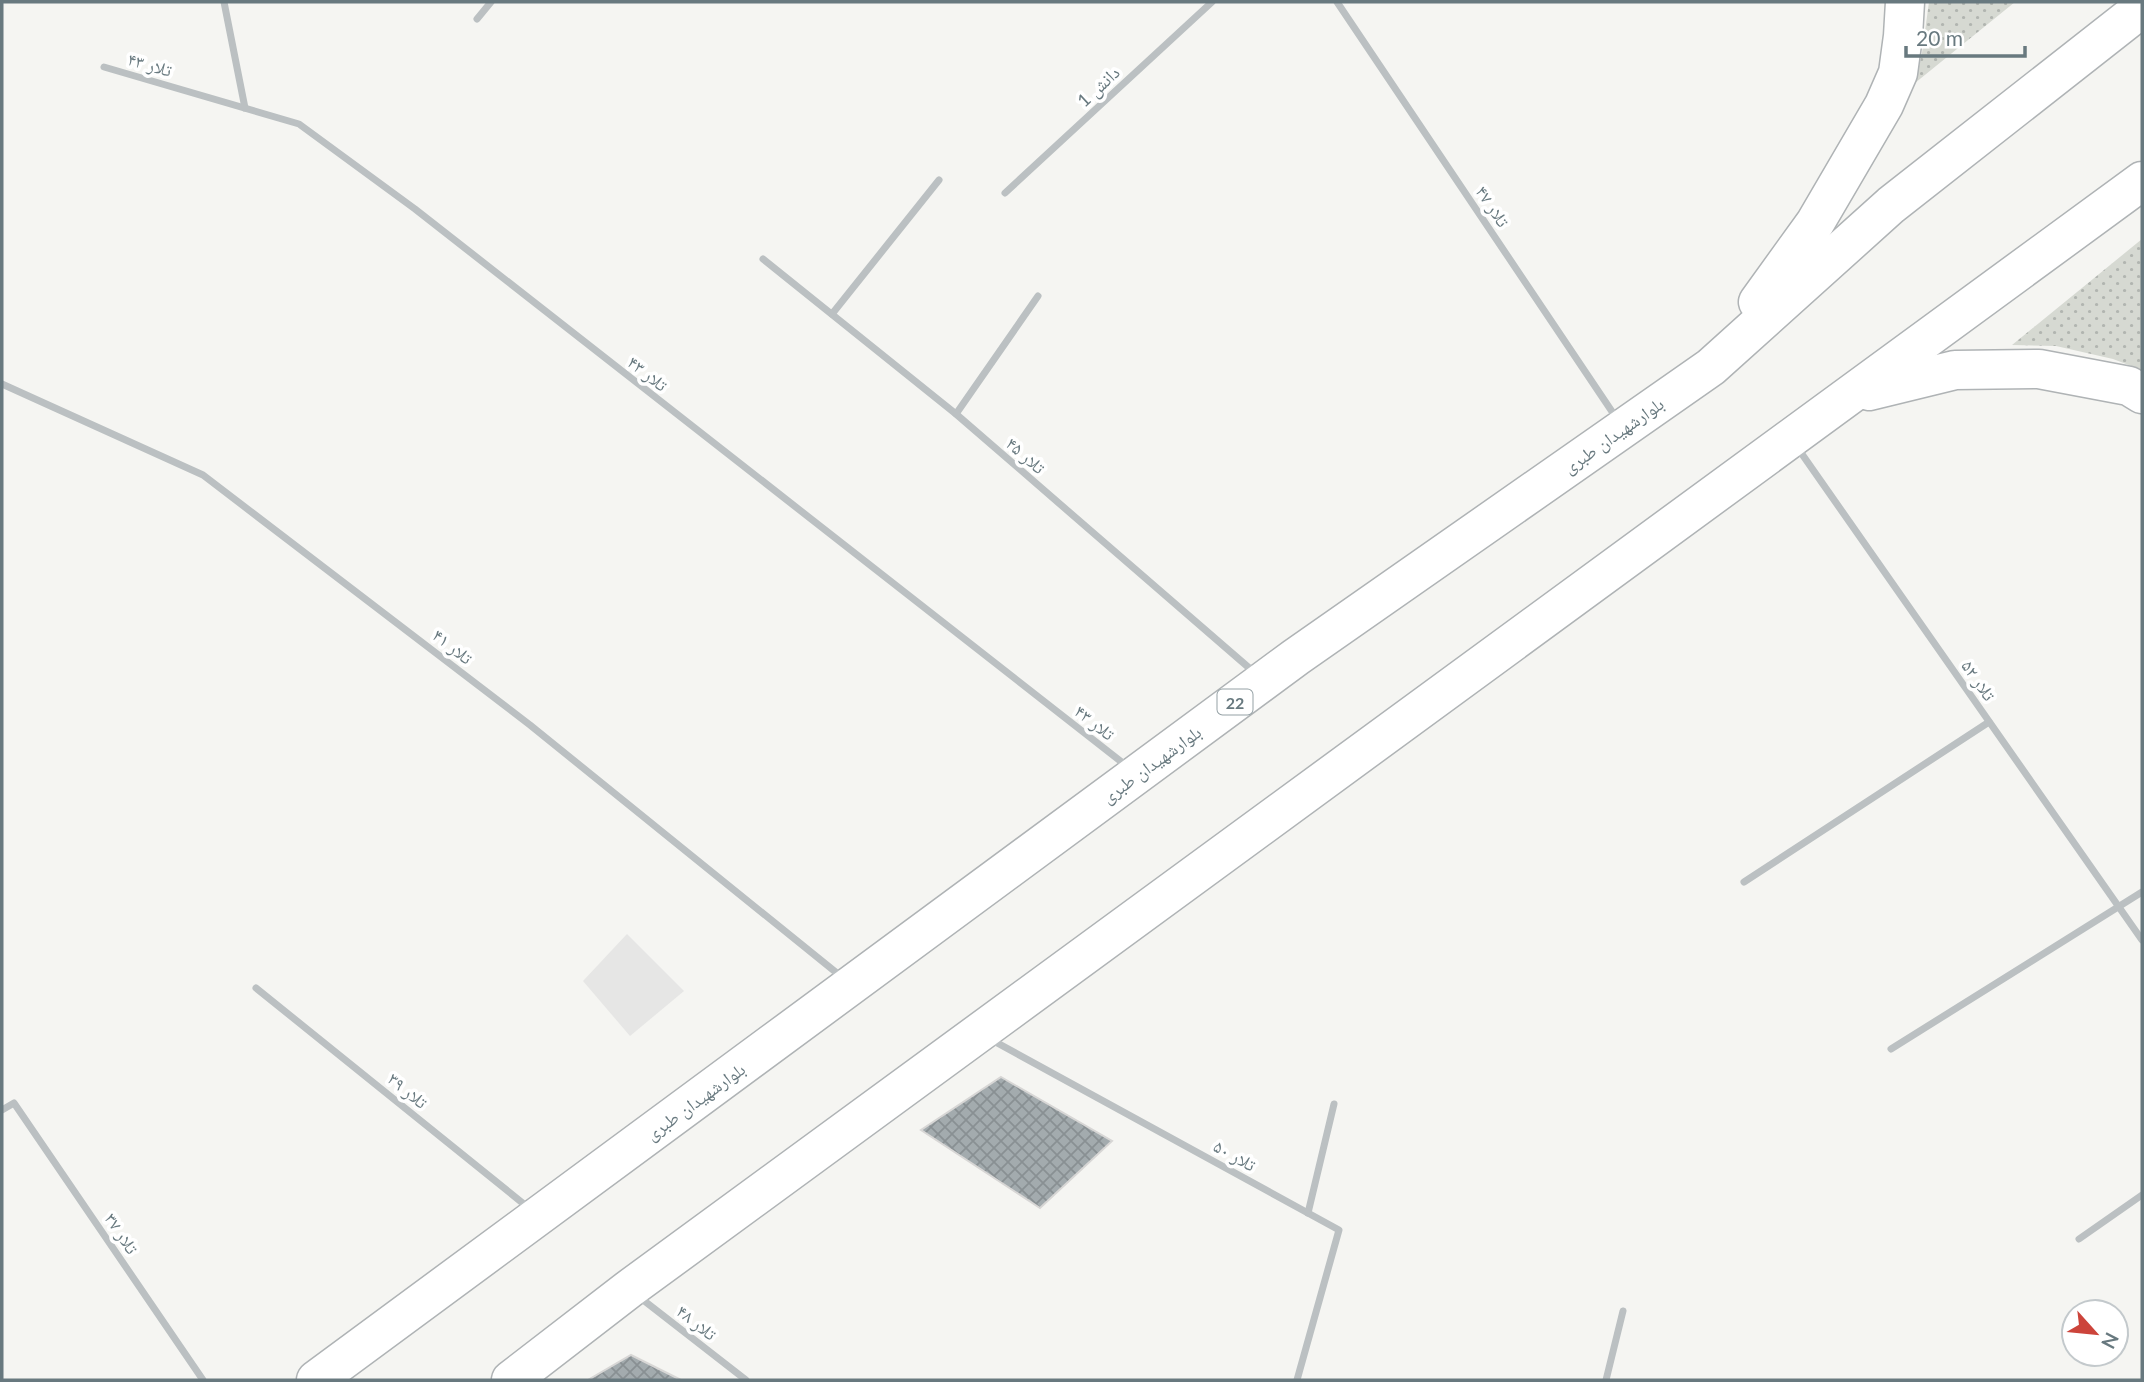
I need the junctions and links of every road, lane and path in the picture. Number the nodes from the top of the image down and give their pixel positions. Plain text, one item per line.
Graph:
1 (224, 2) edge
2 (491, 2) edge
3 (1212, 2) edge
4 (1337, 2) edge
5 (1905, 2) edge
6 (2142, 8) edge
7 (477, 19) dead end
8 (104, 67) dead end
9 (245, 108) junction
10 (939, 180) dead end
11 (2142, 181) edge
12 (1005, 193) dead end
13 (763, 260) dead end
14 (1038, 296) dead end
15 (832, 314) junction
16 (1711, 367) junction
17 (2, 384) edge
18 (2142, 394) edge
19 (1850, 395) junction
20 (956, 414) junction
21 (1623, 428) junction
22 (1790, 438) junction
23 (1264, 681) junction
24 (1989, 722) junction
25 (1137, 774) junction
26 (1744, 883) dead end
27 (2142, 892) edge
28 (2119, 907) junction
29 (2142, 940) edge
30 (852, 985) junction
31 (256, 988) dead end
32 (980, 1033) junction
33 (1891, 1049) dead end
34 (1334, 1104) dead end
35 (2, 1110) edge
36 (2142, 1195) edge
37 (1308, 1213) junction
38 (539, 1216) junction
39 (2079, 1239) dead end
40 (629, 1289) junction
41 (1623, 1311) dead end
42 (203, 1380) edge
43 (316, 1380) edge
44 (511, 1380) edge
45 (746, 1380) edge
46 (1297, 1380) edge
47 (1606, 1380) edge

1 - 9 street
2 - 7 street
3 - 12 street, دانش 1
4 - 21 street, تلار ۴۷
5 - 16 highway
6 - 16 highway, بلوارشهیدان طبری / 22
8 - 9 street, تلار ۴۳
9 - 25 street, تلار ۴۳
10 - 15 street
11 - 19 highway
13 - 15 street, تلار ۴۵
14 - 20 street
15 - 20 street, تلار ۴۵
16 - 21 highway, بلوارشهیدان طبری / 22
17 - 30 street, تلار ۴۱
18 - 19 highway
19 - 22 highway
20 - 23 street, تلار ۴۵
21 - 23 highway, بلوارشهیدان طبری / 22
22 - 24 street, تلار ۵۲
22 - 32 highway
23 - 25 highway, بلوارشهیدان طبری / 22
24 - 26 street
24 - 28 street, تلار ۵۲
25 - 30 highway, بلوارشهیدان طبری / 22
27 - 28 street
28 - 29 street, تلار ۵۲
28 - 33 street
30 - 38 highway, بلوارشهیدان طبری / 22
31 - 38 street, تلار ۳۹
32 - 37 street, تلار ۵۰
32 - 40 highway
34 - 37 street
35 - 42 street, تلار ۳۷
36 - 39 street
37 - 46 street, تلار ۵۰
38 - 43 highway, بلوارشهیدان طبری / 22
40 - 44 highway
40 - 45 street, تلار ۴۸
41 - 47 street

